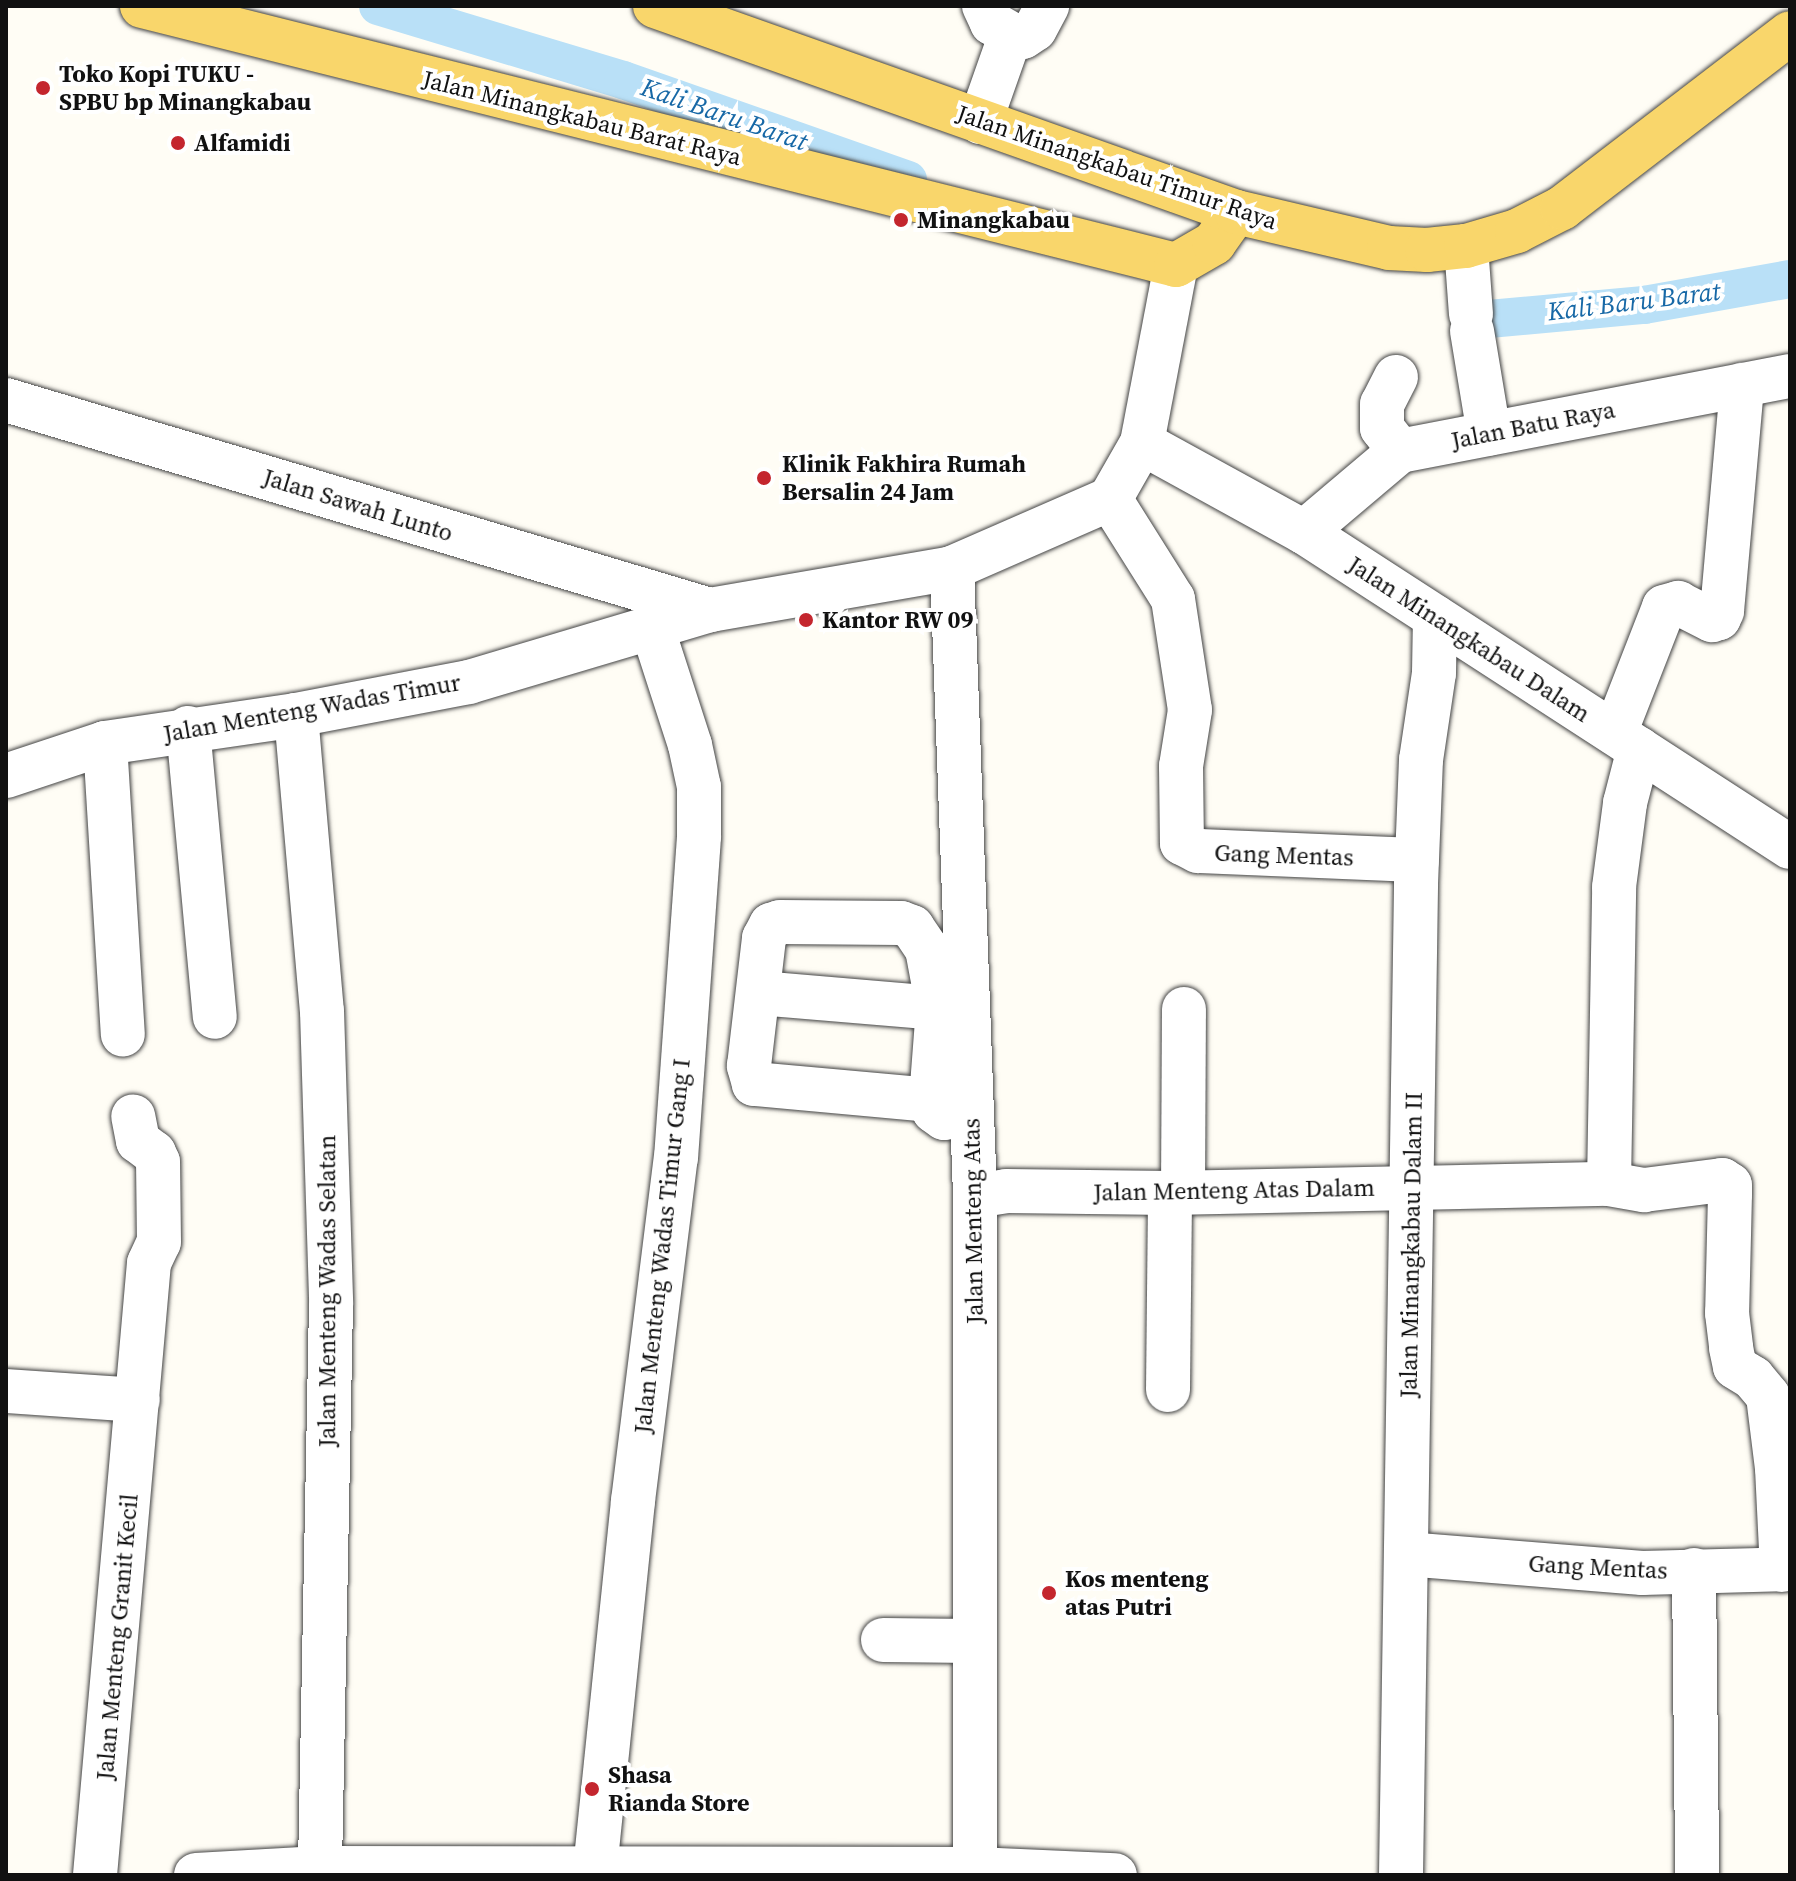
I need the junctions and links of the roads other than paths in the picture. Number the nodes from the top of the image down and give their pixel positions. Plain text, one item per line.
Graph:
1 (142, 6) edge
2 (655, 6) edge
3 (1047, 6) edge
4 (1785, 6) edge
5 (998, 20) edge
6 (1780, 40) edge
7 (980, 122) junction
8 (1236, 212) junction
9 (1466, 246) junction
10 (1176, 265) junction
11 (1790, 376) edge
12 (1396, 377) dead end
13 (1742, 385) junction
14 (6, 400) edge
15 (1489, 434) junction
16 (1142, 443) junction
17 (1400, 451) junction
18 (1110, 499) junction
19 (1304, 532) junction
20 (952, 568) junction
21 (710, 610) junction
22 (1435, 617) junction
23 (652, 627) junction
24 (296, 715) junction
25 (188, 728) junction
26 (1627, 741) junction
27 (105, 743) junction
28 (6, 776) edge
29 (1790, 847) edge
30 (1417, 860) junction
31 (759, 993) junction
32 (938, 1008) junction
33 (1184, 1009) dead end
34 (215, 1017) dead end
35 (123, 1034) dead end
36 (951, 1107) junction
37 (133, 1116) dead end
38 (1609, 1184) junction
39 (1412, 1188) junction
40 (1177, 1192) junction
41 (975, 1196) junction
42 (1168, 1390) dead end
43 (6, 1391) edge
44 (138, 1400) junction
45 (1406, 1554) junction
46 (1694, 1570) junction
47 (1786, 1570) edge
48 (883, 1640) dead end
49 (973, 1641) junction
50 (320, 1868) junction
51 (595, 1869) junction
52 (975, 1872) edge
53 (248, 1874) edge
54 (95, 1875) edge
55 (196, 1875) edge
56 (1115, 1875) edge
57 (1401, 1875) edge
58 (1697, 1875) edge

1 - 10 main road, Jalan Minangkabau Barat Raya
2 - 7 main road, Jalan Minangkabau Timur Raya
3 - 5 street
4 - 6 main road
5 - 7 street
6 - 9 main road, Jalan Minangkabau Timur Raya
7 - 8 main road, Jalan Minangkabau Timur Raya
8 - 9 main road, Jalan Minangkabau Timur Raya
8 - 10 main road
9 - 15 street
10 - 16 street
11 - 13 street, Jalan Batu Raya
12 - 17 street
13 - 15 street, Jalan Batu Raya
13 - 26 street
14 - 21 street, Jalan Sawah Lunto
15 - 17 street, Jalan Batu Raya
16 - 18 street
16 - 19 street, Jalan Minangkabau Dalam
17 - 19 street, Jalan Batu Raya
18 - 20 street, Jalan Menteng Wadas Timur
18 - 30 street, Gang Mentas
19 - 22 street, Jalan Minangkabau Dalam
20 - 21 street, Jalan Menteng Wadas Timur
20 - 36 street, Jalan Menteng Atas
21 - 23 street, Jalan Menteng Wadas Timur
22 - 26 street, Jalan Minangkabau Dalam
22 - 30 street, Jalan Minangkabau Dalam II
23 - 24 street, Jalan Menteng Wadas Timur
23 - 51 street, Jalan Menteng Wadas Timur Gang I
24 - 25 street, Jalan Menteng Wadas Timur
24 - 50 street, Jalan Menteng Wadas Selatan
25 - 27 street, Jalan Menteng Wadas Timur
25 - 34 street
26 - 29 street, Jalan Minangkabau Dalam
26 - 38 street
27 - 28 street, Jalan Menteng Wadas Timur
27 - 35 street
30 - 39 street, Jalan Minangkabau Dalam II
31 - 32 street
31 - 32 street
31 - 36 street
32 - 36 street
33 - 40 street
36 - 41 street, Jalan Menteng Atas
37 - 44 street, Jalan Menteng Granit Kecil
38 - 39 street, Jalan Menteng Atas Dalam
38 - 47 street, Jalan Menteng Atas Dalam
39 - 40 street, Jalan Menteng Atas Dalam
39 - 45 street, Jalan Minangkabau Dalam II
40 - 41 street, Jalan Menteng Atas Dalam
40 - 42 street
41 - 49 street, Jalan Menteng Atas
43 - 44 street
44 - 54 street, Jalan Menteng Granit Kecil
45 - 46 street, Gang Mentas
45 - 57 street, Jalan Minangkabau Dalam II
46 - 47 street, Gang Mentas
46 - 58 street
48 - 49 street
49 - 52 street, Jalan Menteng Atas
50 - 51 street
50 - 53 street
51 - 52 street
52 - 56 street
53 - 55 street

